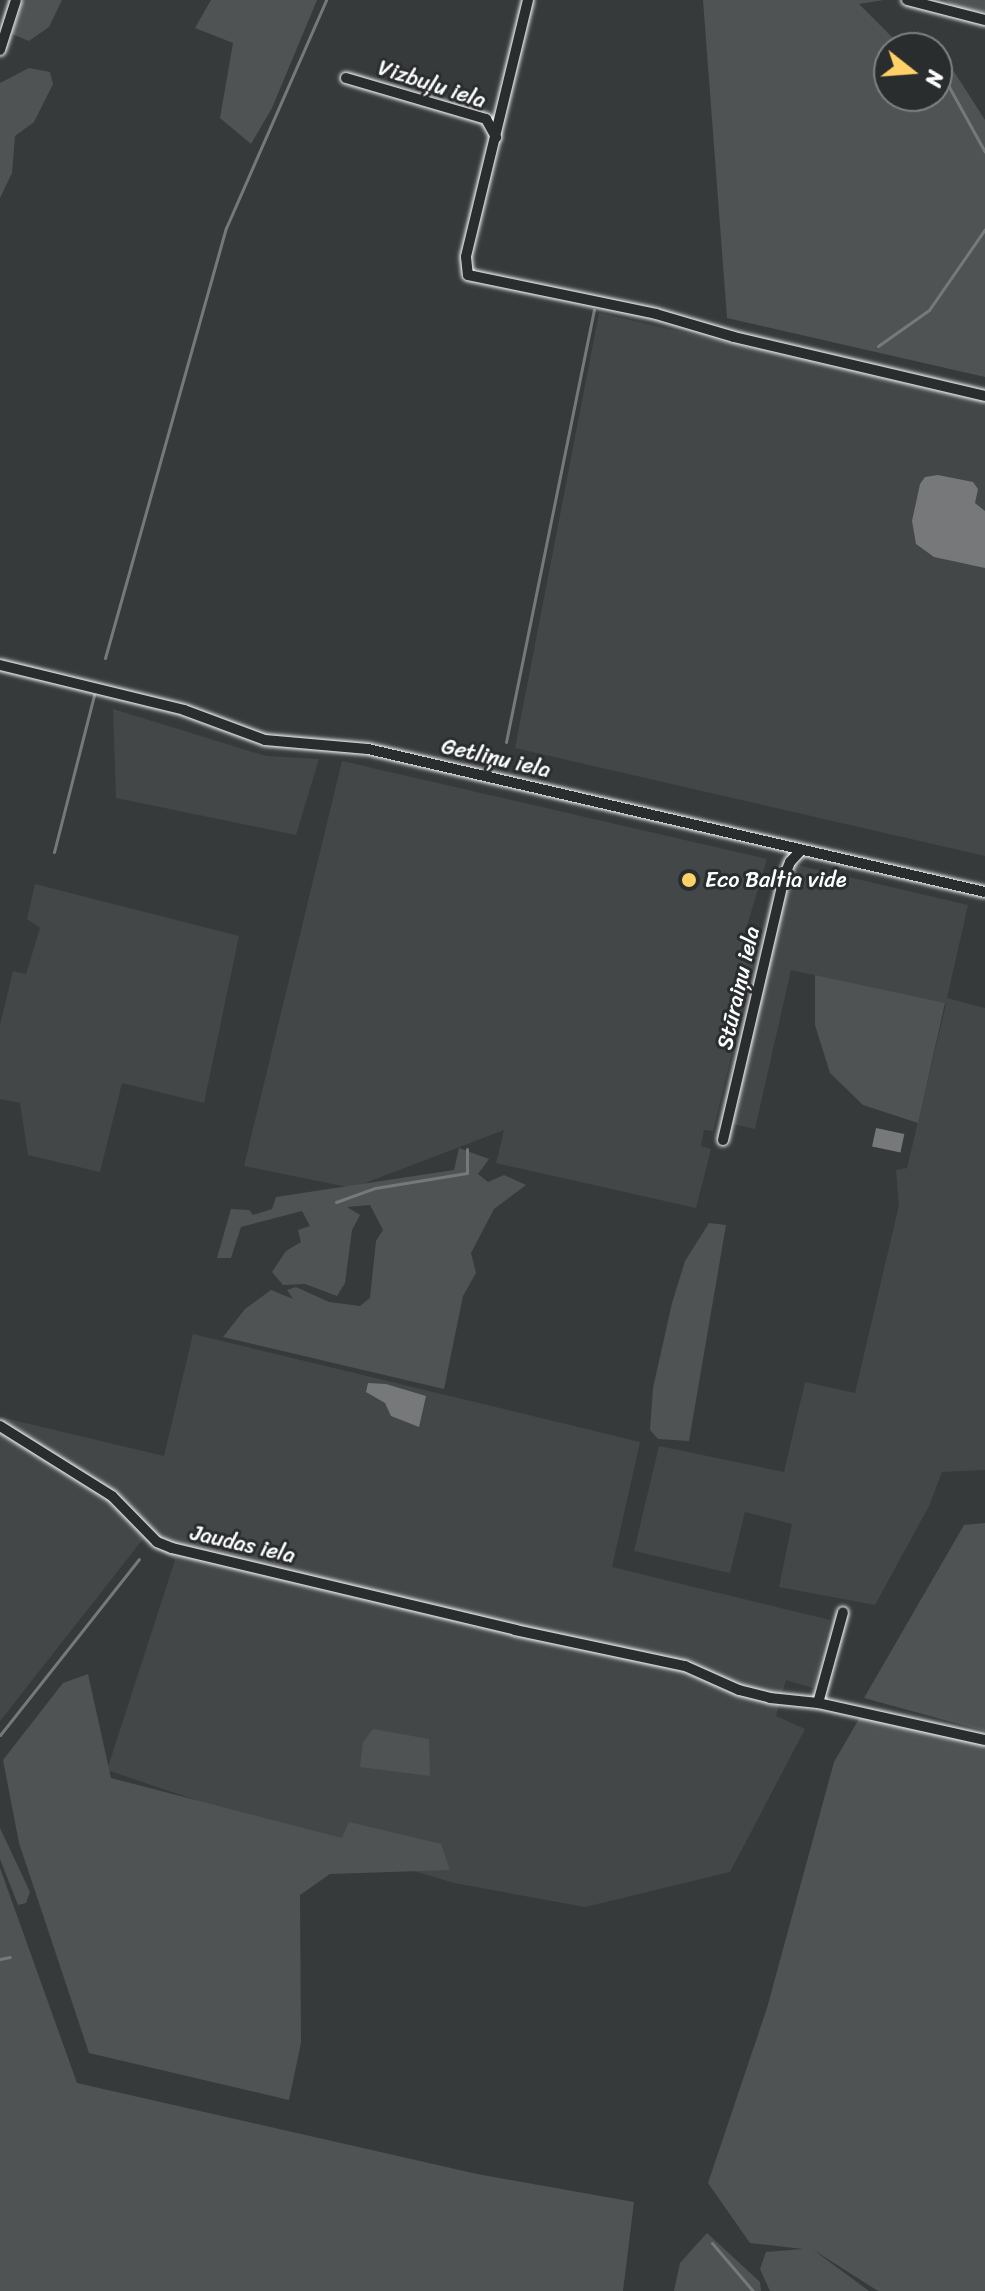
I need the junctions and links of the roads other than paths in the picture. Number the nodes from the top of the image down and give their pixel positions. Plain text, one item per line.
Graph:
1 (16, 0) edge
2 (528, 0) edge
3 (907, 0) edge
4 (985, 20) edge
5 (0, 50) edge
6 (346, 78) dead end
7 (496, 139) junction
8 (985, 396) edge
9 (0, 665) edge
10 (801, 850) junction
11 (985, 892) edge
12 (723, 1140) dead end
13 (0, 1426) edge
14 (843, 1612) dead end
15 (818, 1703) junction
16 (985, 1740) edge

1 - 5 street
2 - 7 street
3 - 4 street
6 - 7 street, Vizbuļu iela
7 - 8 street
9 - 10 street, Getliņu iela
10 - 11 street, Getliņu iela
10 - 12 street, Stūraiņu iela
13 - 15 street, Jaudas iela
14 - 15 street
15 - 16 street, Jaudas iela

